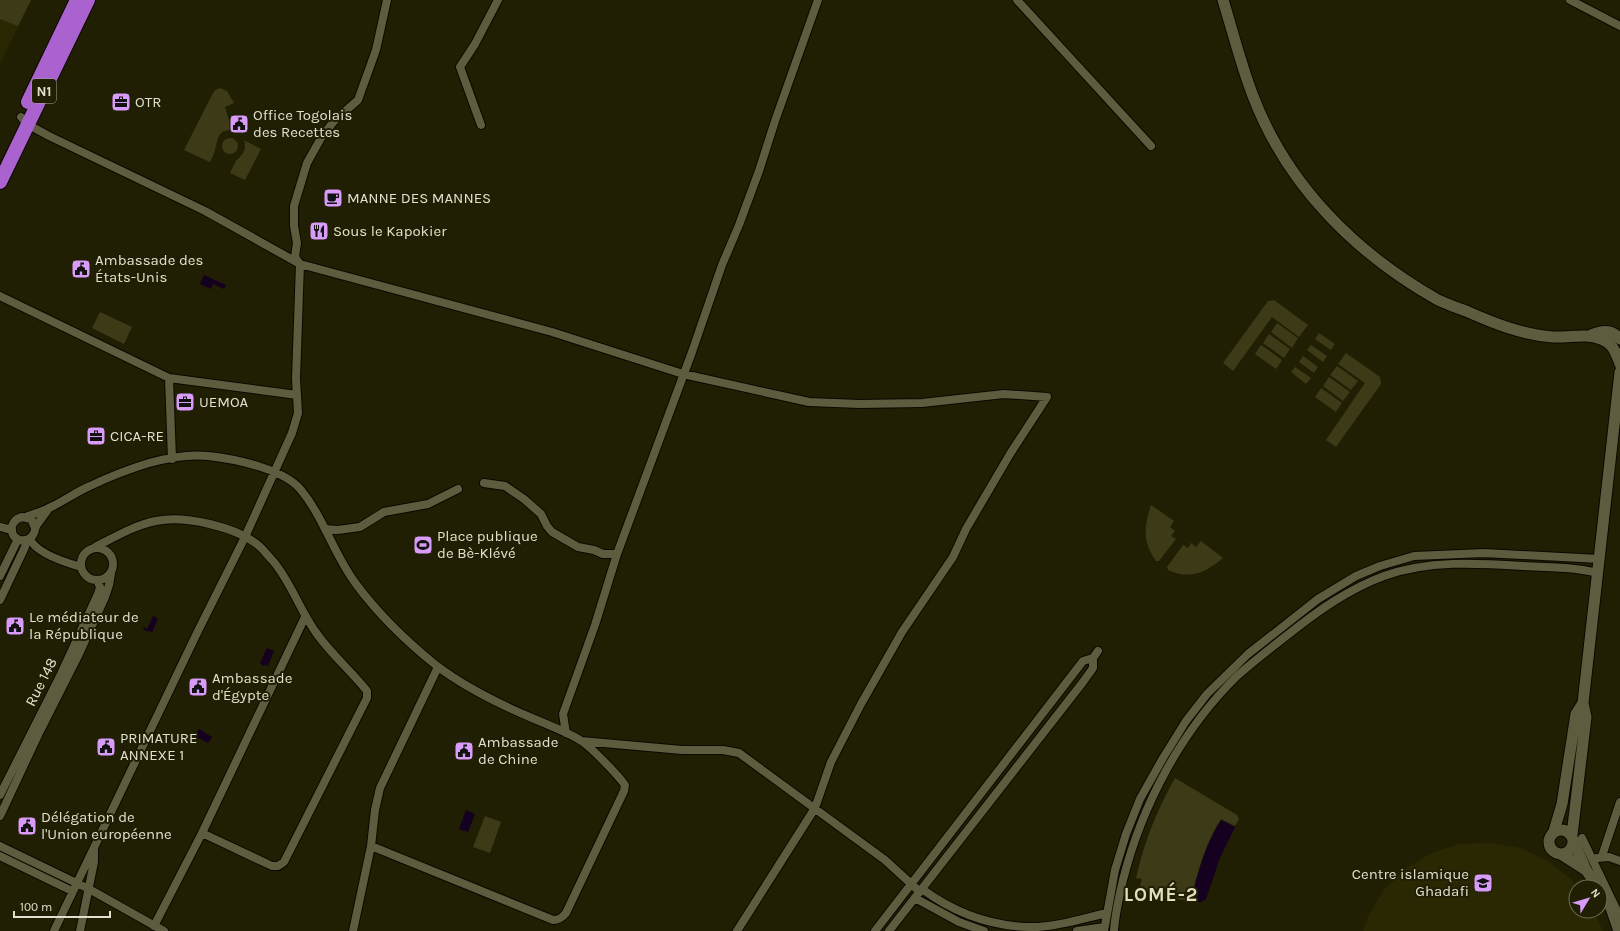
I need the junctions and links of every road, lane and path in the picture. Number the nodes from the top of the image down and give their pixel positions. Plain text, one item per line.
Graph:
1 (77, 0) edge
2 (88, 0) edge
3 (387, 0) edge
4 (498, 0) edge
5 (818, 0) edge
6 (1017, 0) edge
7 (1223, 0) edge
8 (1570, 0) edge
9 (1620, 26) edge
10 (24, 121) junction
11 (480, 125) dead end
12 (1151, 146) dead end
13 (0, 160) edge
14 (0, 182) edge
15 (300, 264) junction
16 (0, 296) edge
17 (1588, 336) junction
18 (1620, 339) edge
19 (1620, 364) edge
20 (1620, 372) edge
21 (684, 374) junction
22 (169, 378) junction
23 (298, 395) junction
24 (172, 459) junction
25 (276, 471) junction
26 (484, 483) dead end
27 (458, 489) dead end
28 (49, 508) junction
29 (26, 517) junction
30 (0, 526) edge
31 (35, 528) junction
32 (325, 529) junction
33 (12, 530) junction
34 (245, 537) junction
35 (24, 540) junction
36 (95, 547) junction
37 (618, 554) junction
38 (1599, 558) junction
39 (81, 567) junction
40 (111, 573) junction
41 (1598, 573) junction
42 (0, 576) edge
43 (97, 580) junction
44 (0, 600) edge
45 (305, 617) junction
46 (1098, 651) dead end
47 (1093, 658) junction
48 (438, 666) junction
49 (51, 702) junction
50 (1583, 703) junction
51 (566, 733) junction
52 (581, 741) junction
53 (0, 795) edge
54 (1620, 802) edge
55 (815, 808) junction
56 (0, 816) edge
57 (1554, 831) junction
58 (202, 833) junction
59 (1576, 839) junction
60 (0, 846) edge
61 (94, 846) junction
62 (371, 846) junction
63 (1561, 854) junction
64 (0, 856) edge
65 (1602, 856) junction
66 (1592, 859) junction
67 (23, 862) junction
68 (1620, 862) edge
69 (1586, 870) junction
70 (1592, 879) edge
71 (911, 883) junction
72 (74, 887) junction
73 (89, 889) junction
74 (919, 893) junction
75 (1608, 903) edge
76 (1107, 913) junction
77 (1620, 917) edge
78 (154, 926) junction
79 (1104, 929) edge
80 (54, 931) edge
81 (80, 931) edge
82 (164, 931) edge
83 (353, 931) edge
84 (737, 931) edge
85 (875, 931) edge
86 (890, 931) edge
87 (984, 931) edge
88 (1077, 931) edge
89 (1114, 931) edge
90 (1619, 931) edge

1 - 10 highway, N1
2 - 10 highway, N1
3 - 15 street
4 - 11 street
5 - 21 street
6 - 12 street
7 - 17 main road
8 - 9 street
10 - 13 highway, N1
10 - 14 highway, N1
10 - 15 street
15 - 21 street
15 - 23 street
16 - 22 street
17 - 18 main road
17 - 19 main road
20 - 38 main road
21 - 37 street
21 - 55 street
22 - 23 street
22 - 24 street
23 - 25 street
24 - 25 street
24 - 28 street
25 - 32 street
25 - 34 street
26 - 37 street
27 - 32 street
28 - 29 street
28 - 31 street
29 - 31 street
29 - 33 street
30 - 33 street
31 - 35 street
32 - 48 street
33 - 35 street
34 - 36 street
34 - 45 street
34 - 61 street
35 - 39 street
35 - 42 street
35 - 44 street
36 - 39 street
36 - 40 street
37 - 51 street
38 - 41 main road
38 - 76 street
39 - 43 street
40 - 43 street
40 - 49 street
41 - 50 main road
41 - 89 street
43 - 49 street, Rue 148
45 - 58 street
45 - 58 street
46 - 47 street
47 - 71 street
47 - 74 street
48 - 51 street
48 - 62 street
49 - 53 street, Rue 148
49 - 56 street
50 - 57 main road
50 - 59 main road
51 - 52 street
52 - 55 street
52 - 62 street
54 - 65 street
55 - 71 street
55 - 84 street
57 - 59 main road
57 - 63 main road
58 - 78 street
59 - 63 main road
59 - 66 street
59 - 69 main road
60 - 67 street
61 - 72 street
61 - 73 street
62 - 83 street
63 - 69 main road
64 - 67 street
65 - 66 street
65 - 68 street
66 - 77 street
67 - 72 street
69 - 70 main road
71 - 74 street
71 - 85 street
72 - 73 street
72 - 80 street
73 - 78 street
73 - 81 street
74 - 76 street
74 - 86 street
74 - 87 street
75 - 90 main road
76 - 79 street
78 - 82 street
79 - 88 street

